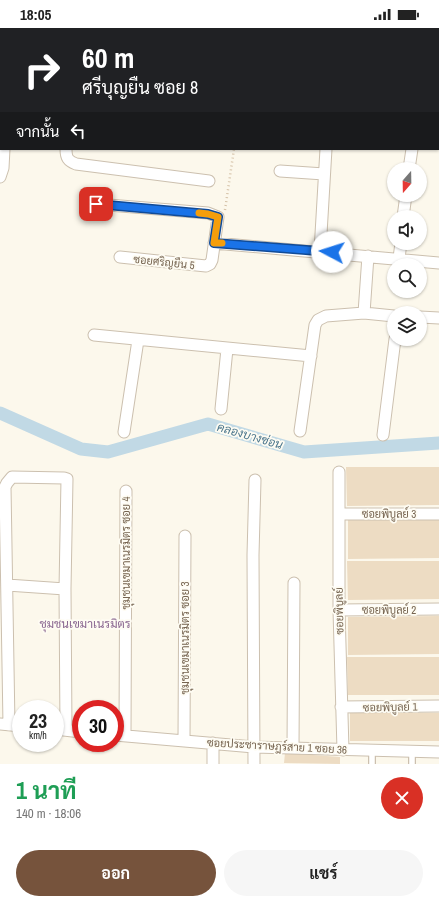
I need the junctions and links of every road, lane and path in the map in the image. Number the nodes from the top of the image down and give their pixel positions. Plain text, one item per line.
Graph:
1 (4, 150) edge
2 (66, 150) edge
3 (234, 150) edge
4 (326, 150) edge
5 (412, 150) edge
6 (410, 162) edge
7 (280, 171) dead end
8 (324, 174) junction
9 (0, 177) edge
10 (209, 180) dead end
11 (96, 204) dead end
12 (218, 217) junction
13 (214, 243) junction
14 (400, 250) edge
15 (320, 251) junction
16 (368, 256) junction
17 (120, 257) dead end
18 (399, 258) joint
19 (427, 262) edge
20 (439, 263) edge
21 (364, 313) junction
22 (387, 315) edge
23 (427, 317) edge
24 (439, 318) edge
25 (94, 335) dead end
26 (138, 340) junction
27 (394, 346) edge
28 (227, 349) junction
29 (311, 356) junction
30 (221, 409) dead end
31 (300, 431) dead end
32 (124, 432) dead end
33 (383, 435) dead end
34 (339, 472) dead end
35 (255, 480) dead end
36 (126, 491) dead end
37 (339, 514) junction
38 (439, 514) edge
39 (185, 536) dead end
40 (294, 583) dead end
41 (7, 585) junction
42 (66, 589) junction
43 (439, 609) edge
44 (338, 610) junction
45 (62, 700) edge
46 (121, 700) edge
47 (439, 706) edge
48 (341, 707) junction
49 (4, 724) edge
50 (124, 735) edge
51 (184, 740) junction
52 (213, 743) junction
53 (254, 747) junction
54 (293, 748) junction
55 (343, 750) junction
56 (372, 750) junction
57 (412, 751) junction
58 (439, 752) edge
59 (213, 764) edge
60 (254, 764) edge
61 (372, 764) edge
62 (412, 764) edge

1 - 9 street
2 - 10 street
3 - 12 path
4 - 8 street
5 - 6 street
7 - 8 street
8 - 15 street
11 - 12 street
12 - 13 street
13 - 15 street
13 - 17 street, ซอยศริญยืน 5
14 - 18 street
15 - 16 street
16 - 18 street
16 - 21 street
19 - 20 street
21 - 22 street
21 - 29 street
23 - 24 street
25 - 26 street
26 - 28 street
26 - 32 street
27 - 33 street
28 - 29 street
28 - 30 street
29 - 31 street
34 - 37 street, ซอยพิบูลย์
35 - 53 street
36 - 46 street, ชุมชนเขมาเนรมิตร ซอย 4
37 - 38 street, ซอยพิบูลย์ 3
37 - 44 street, ซอยพิบูลย์
39 - 51 street, ชุมชนเขมาเนรมิตร ซอย 3
40 - 54 street
41 - 42 street
41 - 42 street
41 - 49 street
42 - 45 street
43 - 44 street, ซอยพิบูลย์ 2
44 - 48 street, ซอยพิบูลย์
47 - 48 street, ซอยพิบูลย์ 1
48 - 55 street, ซอยพิบูลย์
50 - 51 street, ซอยประชาราษฎร์สาย 1 ซอย 36
51 - 52 street, ซอยประชาราษฎร์สาย 1 ซอย 36
52 - 53 street, ซอยประชาราษฎร์สาย 1 ซอย 36
52 - 59 street
53 - 54 street, ซอยประชาราษฎร์สาย 1 ซอย 36
53 - 60 street
54 - 55 street, ซอยประชาราษฎร์สาย 1 ซอย 36
55 - 56 street, ซอยประชาราษฎร์สาย 1 ซอย 36
56 - 57 street, ซอยประชาราษฎร์สาย 1 ซอย 36
56 - 61 lane
57 - 58 street, ซอยประชาราษฎร์สาย 1 ซอย 36
57 - 62 lane

